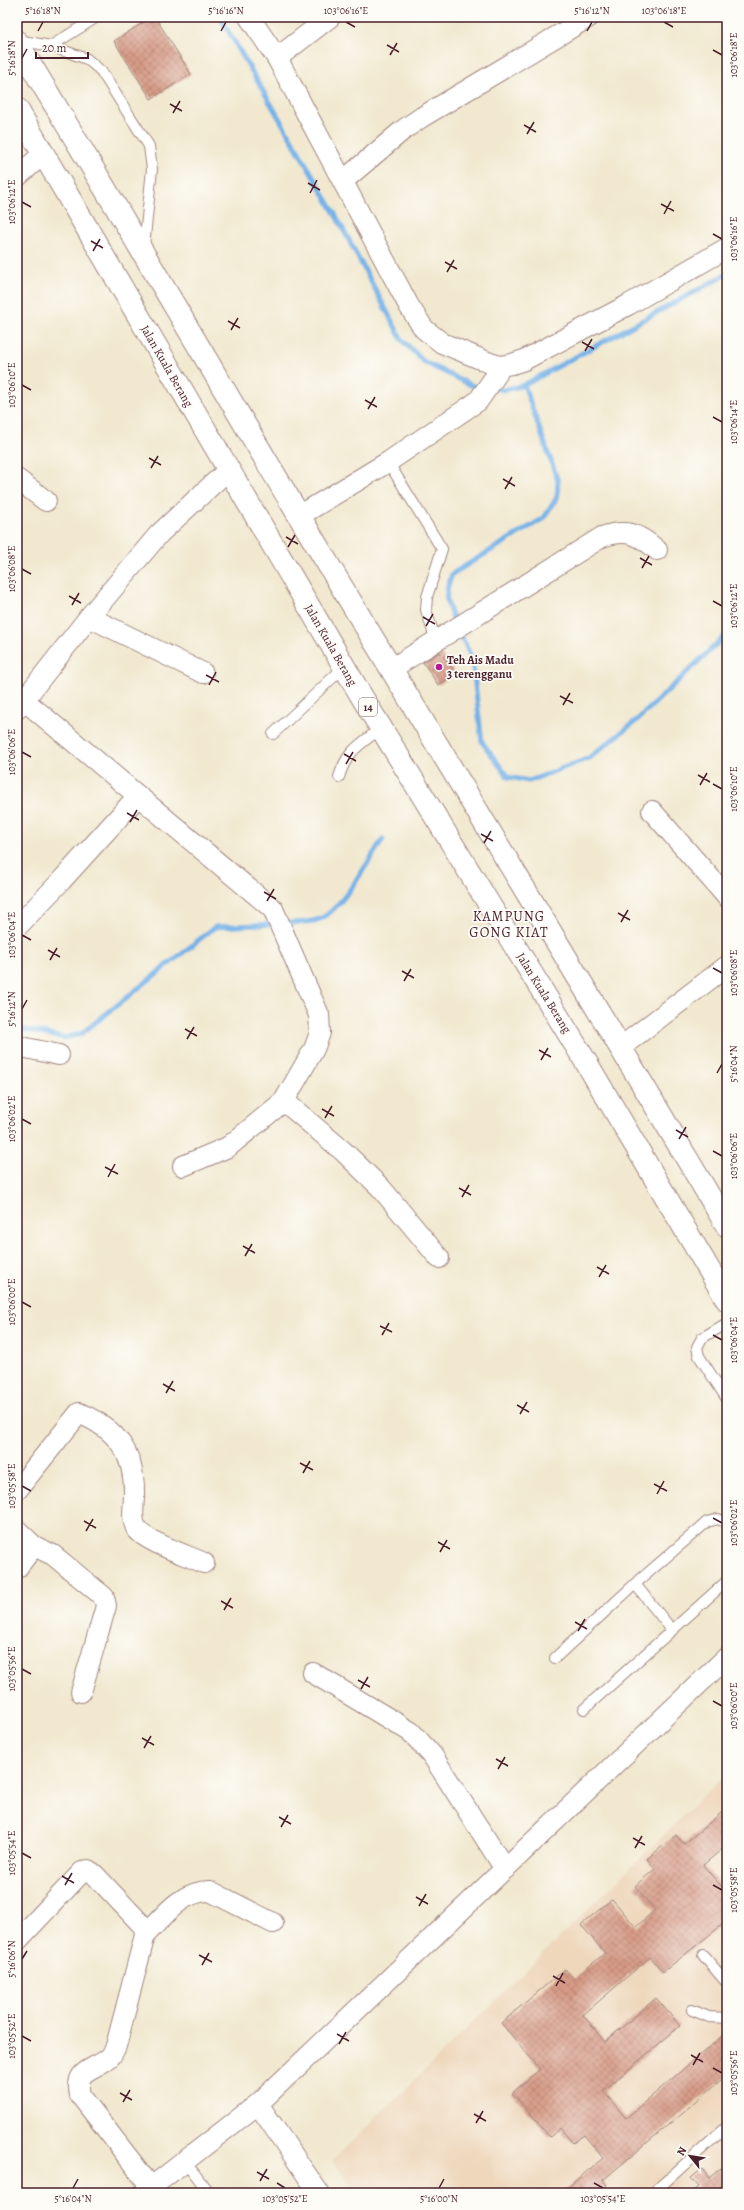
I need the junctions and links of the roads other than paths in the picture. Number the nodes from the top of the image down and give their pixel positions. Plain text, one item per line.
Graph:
1 (96, 17) edge
2 (249, 17) edge
3 (330, 17) edge
4 (589, 17) edge
5 (17, 41) edge
6 (51, 46) junction
7 (277, 58) junction
8 (17, 109) edge
9 (44, 154) junction
10 (17, 176) edge
11 (344, 181) junction
12 (727, 248) edge
13 (143, 251) junction
14 (498, 370) junction
15 (388, 462) junction
16 (228, 470) junction
17 (17, 479) edge
18 (46, 501) dead end
19 (299, 516) junction
20 (656, 550) dead end
21 (89, 617) junction
22 (443, 636) junction
23 (344, 667) junction
24 (392, 669) junction
25 (203, 673) dead end
26 (21, 705) edge
27 (381, 728) junction
28 (273, 734) dead end
29 (339, 777) dead end
30 (138, 796) junction
31 (652, 811) dead end
32 (727, 897) edge
33 (17, 927) edge
34 (727, 966) edge
35 (17, 1046) edge
36 (621, 1047) junction
37 (59, 1055) dead end
38 (284, 1100) junction
39 (183, 1166) dead end
40 (727, 1226) edge
41 (439, 1258) dead end
42 (727, 1300) edge
43 (727, 1323) edge
44 (727, 1398) edge
45 (17, 1490) edge
46 (727, 1523) edge
47 (17, 1530) edge
48 (34, 1546) junction
49 (204, 1563) dead end
50 (17, 1568) edge
51 (727, 1581) edge
52 (635, 1584) junction
53 (672, 1630) junction
54 (555, 1658) dead end
55 (727, 1658) edge
56 (313, 1673) dead end
57 (81, 1692) dead end
58 (584, 1709) dead end
59 (505, 1869) junction
60 (273, 1923) dead end
61 (145, 1935) junction
62 (17, 1941) edge
63 (703, 1955) dead end
64 (727, 1983) edge
65 (692, 2010) dead end
66 (727, 2018) edge
67 (258, 2104) junction
68 (727, 2126) edge
69 (185, 2161) junction
70 (147, 2190) edge
71 (209, 2193) edge
72 (319, 2193) edge
73 (653, 2193) edge

1 - 6 lane
2 - 7 street
3 - 7 street
4 - 11 street
5 - 6 lane
5 - 13 highway
6 - 13 lane
7 - 11 street
8 - 9 highway, Jalan Kuala Berang / 14
9 - 10 street
9 - 16 highway, Jalan Kuala Berang / 14
11 - 14 street
12 - 14 street
13 - 19 highway
14 - 15 street
15 - 19 street
15 - 22 lane
16 - 21 street
16 - 23 highway, Jalan Kuala Berang / 14
17 - 18 street
19 - 24 highway
20 - 22 street
21 - 25 street
21 - 26 street
22 - 24 street
23 - 27 highway, Jalan Kuala Berang / 14
23 - 28 lane
24 - 36 highway
26 - 30 street
27 - 29 lane
27 - 42 highway, Jalan Kuala Berang / 14
30 - 33 street
30 - 38 street
31 - 32 street
34 - 36 street
35 - 37 street
36 - 40 highway
38 - 39 street
38 - 41 street
43 - 44 lane
45 - 49 street
46 - 52 lane
47 - 48 street
48 - 50 street
48 - 57 street
51 - 53 lane
52 - 53 lane
52 - 54 lane
53 - 58 lane
55 - 59 street
56 - 59 street
59 - 67 street
60 - 61 street
61 - 62 street
61 - 70 street
63 - 64 lane
65 - 66 lane
67 - 69 street
67 - 72 street
68 - 73 lane
69 - 70 street
69 - 71 lane

